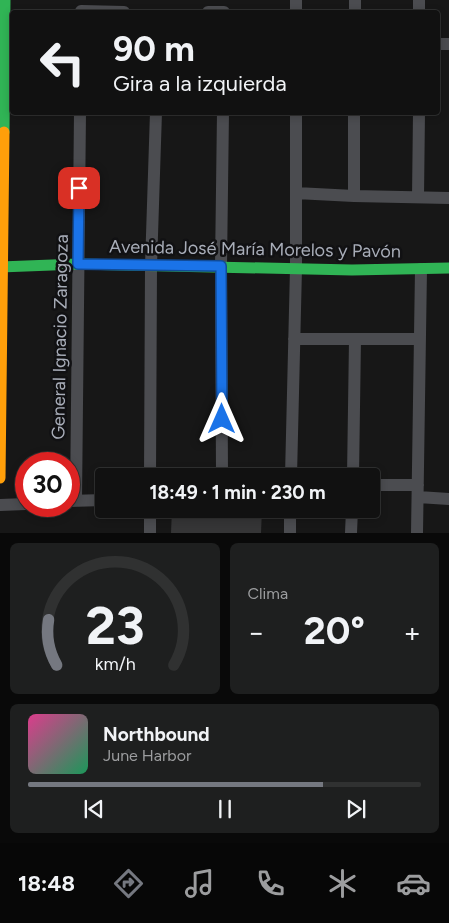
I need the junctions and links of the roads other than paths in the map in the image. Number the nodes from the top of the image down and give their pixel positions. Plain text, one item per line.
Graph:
1 (5, 0) edge
2 (81, 8) edge
3 (102, 10) edge
4 (80, 115) edge
5 (156, 115) edge
6 (223, 115) edge
7 (296, 115) edge
8 (354, 115) edge
9 (419, 115) edge
10 (296, 192) junction
11 (354, 196) junction
12 (418, 197) junction
13 (449, 198) edge
14 (78, 264) junction
15 (151, 266) junction
16 (221, 266) junction
17 (1, 267) edge
18 (296, 268) junction
19 (449, 268) edge
20 (421, 269) junction
21 (294, 339) junction
22 (355, 339) junction
23 (420, 339) junction
24 (73, 452) edge
25 (150, 468) edge
26 (222, 468) edge
27 (291, 468) edge
28 (353, 468) edge
29 (0, 478) edge
30 (380, 486) edge
31 (418, 491) junction
32 (449, 498) edge
33 (95, 500) edge
34 (80, 501) edge
35 (15, 504) edge
36 (0, 505) edge
37 (150, 518) edge
38 (290, 518) edge
39 (352, 518) edge
40 (150, 533) edge
41 (290, 533) edge
42 (351, 533) edge
43 (417, 533) edge

1 - 17 street
2 - 3 street
4 - 14 street, General Ignacio Zaragoza
5 - 15 street
6 - 16 street
7 - 10 street
8 - 11 street
9 - 12 street
10 - 11 street
10 - 18 street
11 - 12 street
12 - 13 street
14 - 15 street, Avenida José María Morelos y Pavón
14 - 17 street, Avenida José María Morelos y Pavón
14 - 24 street, General Ignacio Zaragoza
15 - 16 street, Avenida José María Morelos y Pavón
15 - 25 street
16 - 18 street, Avenida José María Morelos y Pavón
16 - 26 street
17 - 29 street
18 - 20 street, Avenida José María Morelos y Pavón
18 - 21 street
19 - 20 street, Avenida José María Morelos y Pavón
20 - 23 street
21 - 22 street
21 - 27 street
22 - 23 street
22 - 28 street
23 - 31 street
30 - 31 street
31 - 32 street
31 - 43 street
33 - 34 street
35 - 36 street
37 - 40 street
38 - 41 street
39 - 42 street

